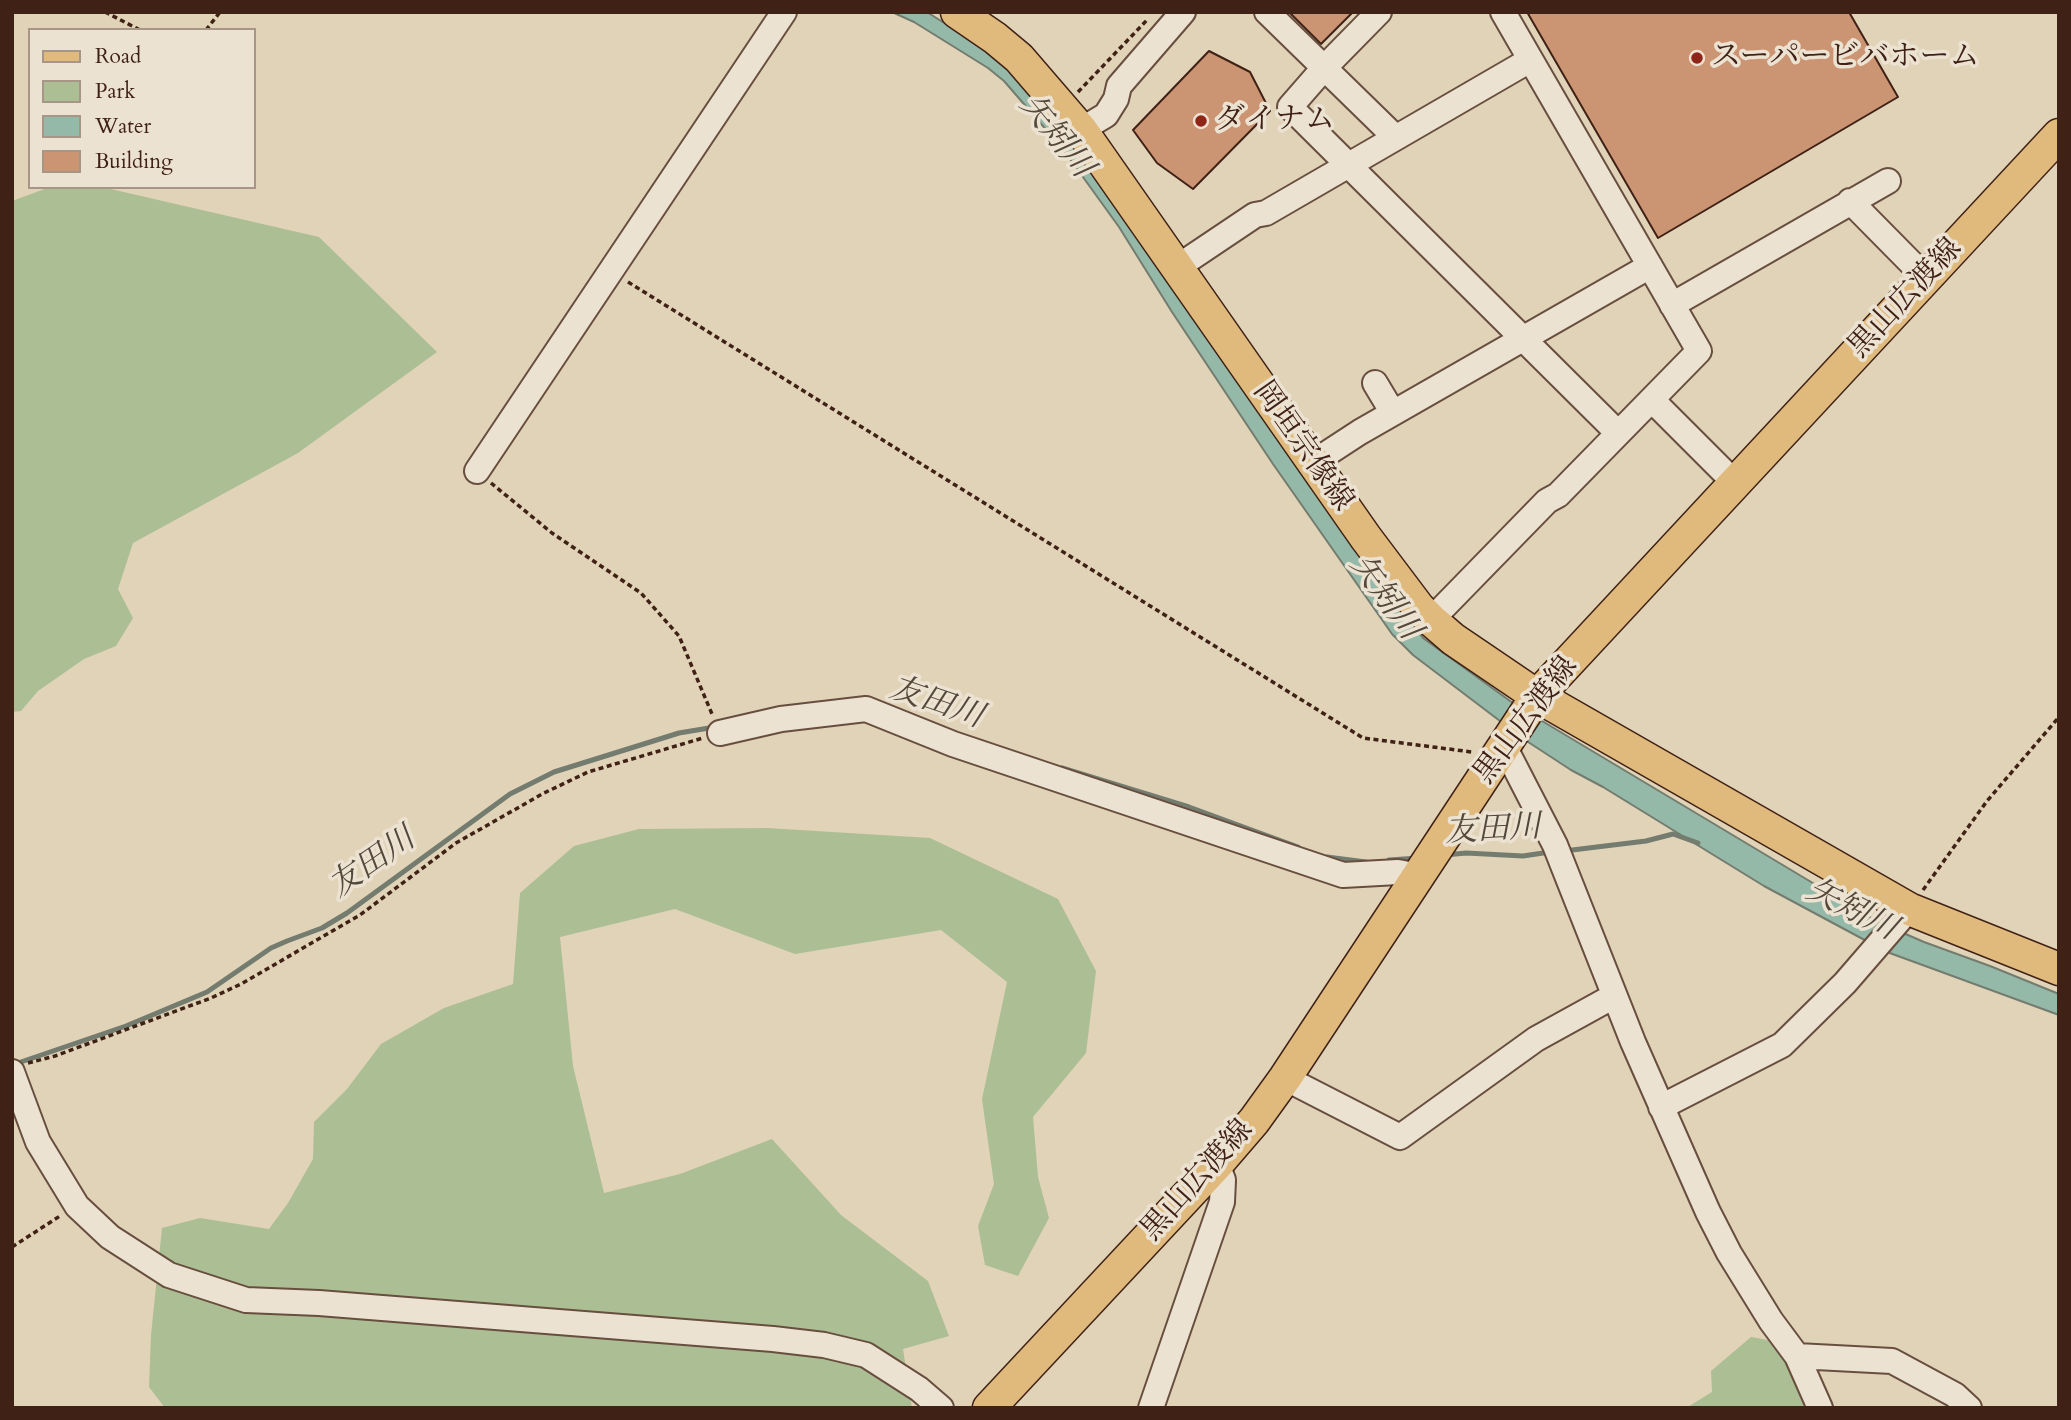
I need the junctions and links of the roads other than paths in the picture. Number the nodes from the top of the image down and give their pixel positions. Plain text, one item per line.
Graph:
1 (784, 12) edge
2 (957, 12) edge
3 (1183, 12) edge
4 (1267, 12) edge
5 (1379, 12) edge
6 (1503, 12) edge
7 (1530, 60) junction
8 (1324, 68) junction
9 (1072, 119) junction
10 (2059, 135) edge
11 (1395, 137) junction
12 (1349, 164) junction
13 (1888, 181) dead end
14 (1850, 201) junction
15 (1650, 265) junction
16 (1177, 268) junction
17 (1926, 278) junction
18 (1672, 305) junction
19 (1523, 339) junction
20 (1375, 383) dead end
21 (1652, 400) junction
22 (1393, 413) junction
23 (1618, 433) junction
24 (1314, 462) junction
25 (477, 471) road end
26 (1735, 483) junction
27 (1431, 620) junction
28 (1537, 696) junction
29 (720, 733) road end
30 (1499, 754) junction
31 (1419, 876) junction
32 (1909, 909) junction
33 (2059, 969) edge
34 (1614, 996) junction
35 (18, 1068) edge
36 (1284, 1078) junction
37 (1661, 1107) junction
38 (1217, 1164) junction
39 (1797, 1356) junction
40 (941, 1408) edge
41 (989, 1408) edge
42 (1150, 1408) edge
43 (1820, 1408) edge
44 (1969, 1408) edge

1 - 25 street
2 - 9 main road, 岡垣宗像線
3 - 9 street
4 - 8 street
5 - 8 street
6 - 7 street
7 - 11 street
7 - 15 street
8 - 11 street
8 - 12 street
9 - 16 main road, 岡垣宗像線
10 - 17 main road, 黒山広渡線
11 - 12 street
12 - 16 street
12 - 19 street
13 - 14 street
14 - 17 street
14 - 18 street
15 - 18 street
15 - 19 street
16 - 24 main road, 岡垣宗像線
17 - 26 main road, 黒山広渡線
18 - 21 street
19 - 22 street
19 - 23 street
20 - 22 street
21 - 23 street
21 - 26 street
22 - 24 street
23 - 27 street
24 - 27 main road, 岡垣宗像線
26 - 28 main road, 黒山広渡線
27 - 28 main road, 岡垣宗像線
28 - 30 main road, 黒山広渡線
28 - 32 main road, 岡垣宗像線
29 - 31 street
30 - 31 main road, 黒山広渡線
30 - 34 street
31 - 36 main road, 黒山広渡線
32 - 33 main road, 岡垣宗像線
32 - 37 street
34 - 36 street
34 - 37 street
35 - 40 street
36 - 38 main road, 黒山広渡線
37 - 39 street
38 - 41 main road, 黒山広渡線
38 - 42 street
39 - 43 street
39 - 44 street

